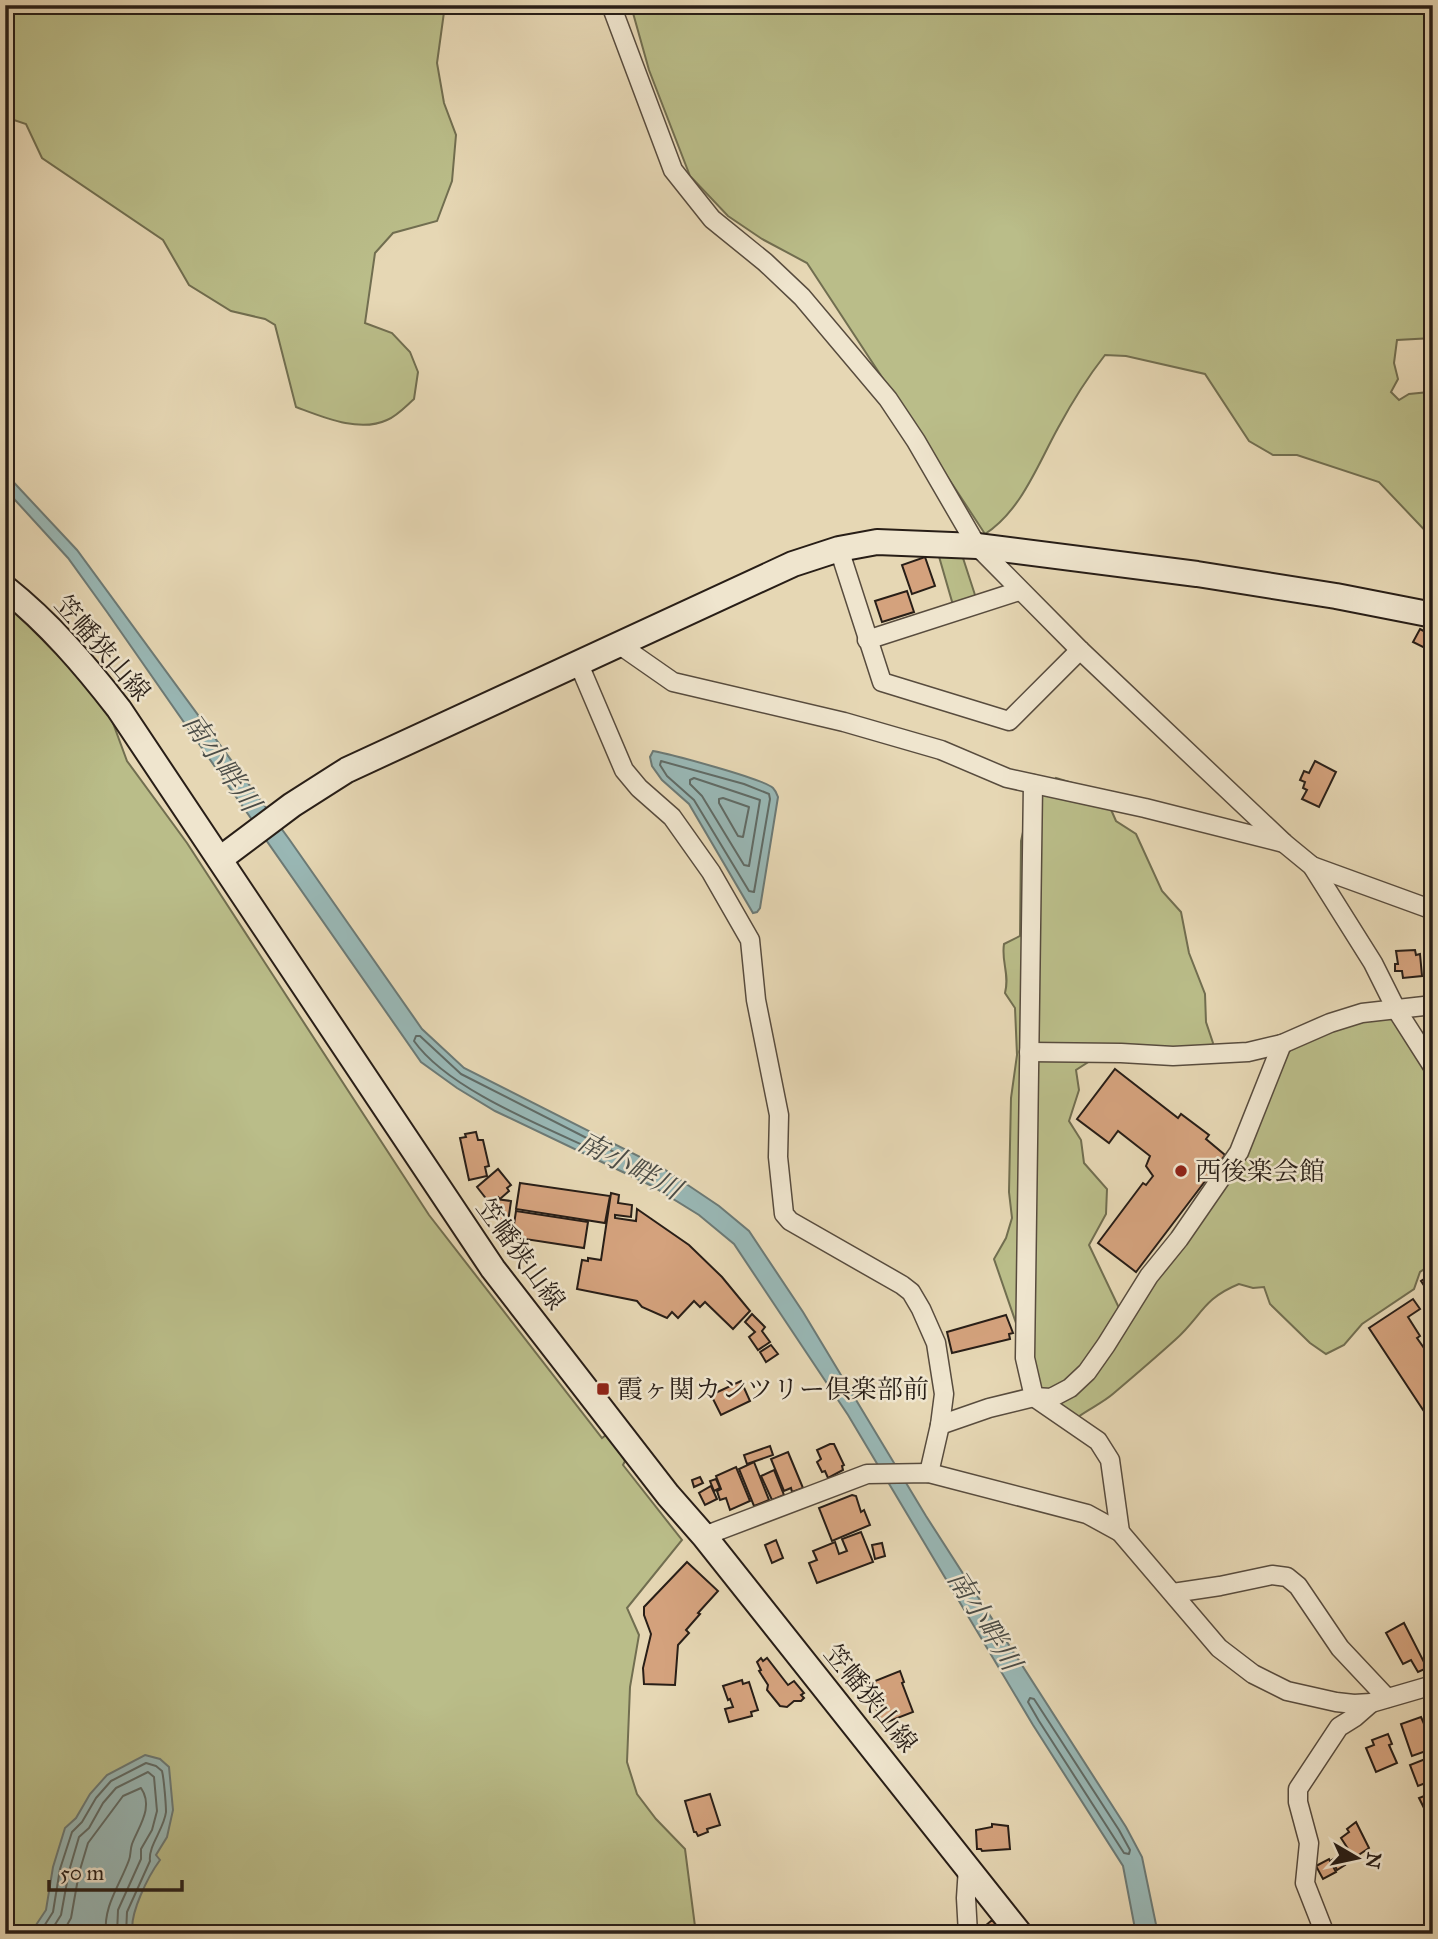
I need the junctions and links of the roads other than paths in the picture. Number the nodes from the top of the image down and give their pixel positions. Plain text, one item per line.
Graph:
1 (611, 5) edge
2 (978, 546) junction
3 (839, 549) junction
4 (5, 588) edge
5 (1019, 591) junction
6 (1433, 615) edge
7 (867, 639) junction
8 (617, 643) junction
9 (1080, 650) junction
10 (578, 662) junction
11 (1033, 784) junction
12 (1283, 843) junction
13 (220, 859) junction
14 (1312, 866) junction
15 (1433, 910) edge
16 (1433, 1005) edge
17 (1396, 1009) junction
18 (1282, 1044) junction
19 (1029, 1052) junction
20 (1433, 1067) edge
21 (1034, 1397) junction
22 (940, 1425) junction
23 (929, 1473) junction
24 (1120, 1532) junction
25 (704, 1536) junction
26 (1173, 1593) junction
27 (1433, 1685) edge
28 (1379, 1700) junction
29 (968, 1867) junction
30 (968, 1934) edge
31 (1020, 1934) edge
32 (1325, 1934) edge

1 - 2 street
2 - 3 main road
2 - 5 street
2 - 6 main road
3 - 7 street
3 - 8 main road
4 - 13 main road, 笠幡狭山線
5 - 7 street
5 - 9 street
7 - 9 street
8 - 10 main road
8 - 11 street
9 - 12 street
10 - 13 main road
10 - 22 street
11 - 12 street
11 - 19 street
12 - 14 street
13 - 25 main road, 笠幡狭山線
14 - 15 street
14 - 17 street
16 - 17 street
17 - 18 street
17 - 20 street
18 - 19 street
18 - 21 street
19 - 21 street
21 - 22 street
21 - 24 street
22 - 23 street
23 - 24 street
23 - 25 street
24 - 26 street
25 - 29 main road, 笠幡狭山線
26 - 28 street
26 - 28 street
27 - 28 street
28 - 32 street
29 - 30 street
29 - 31 main road, 笠幡狭山線

